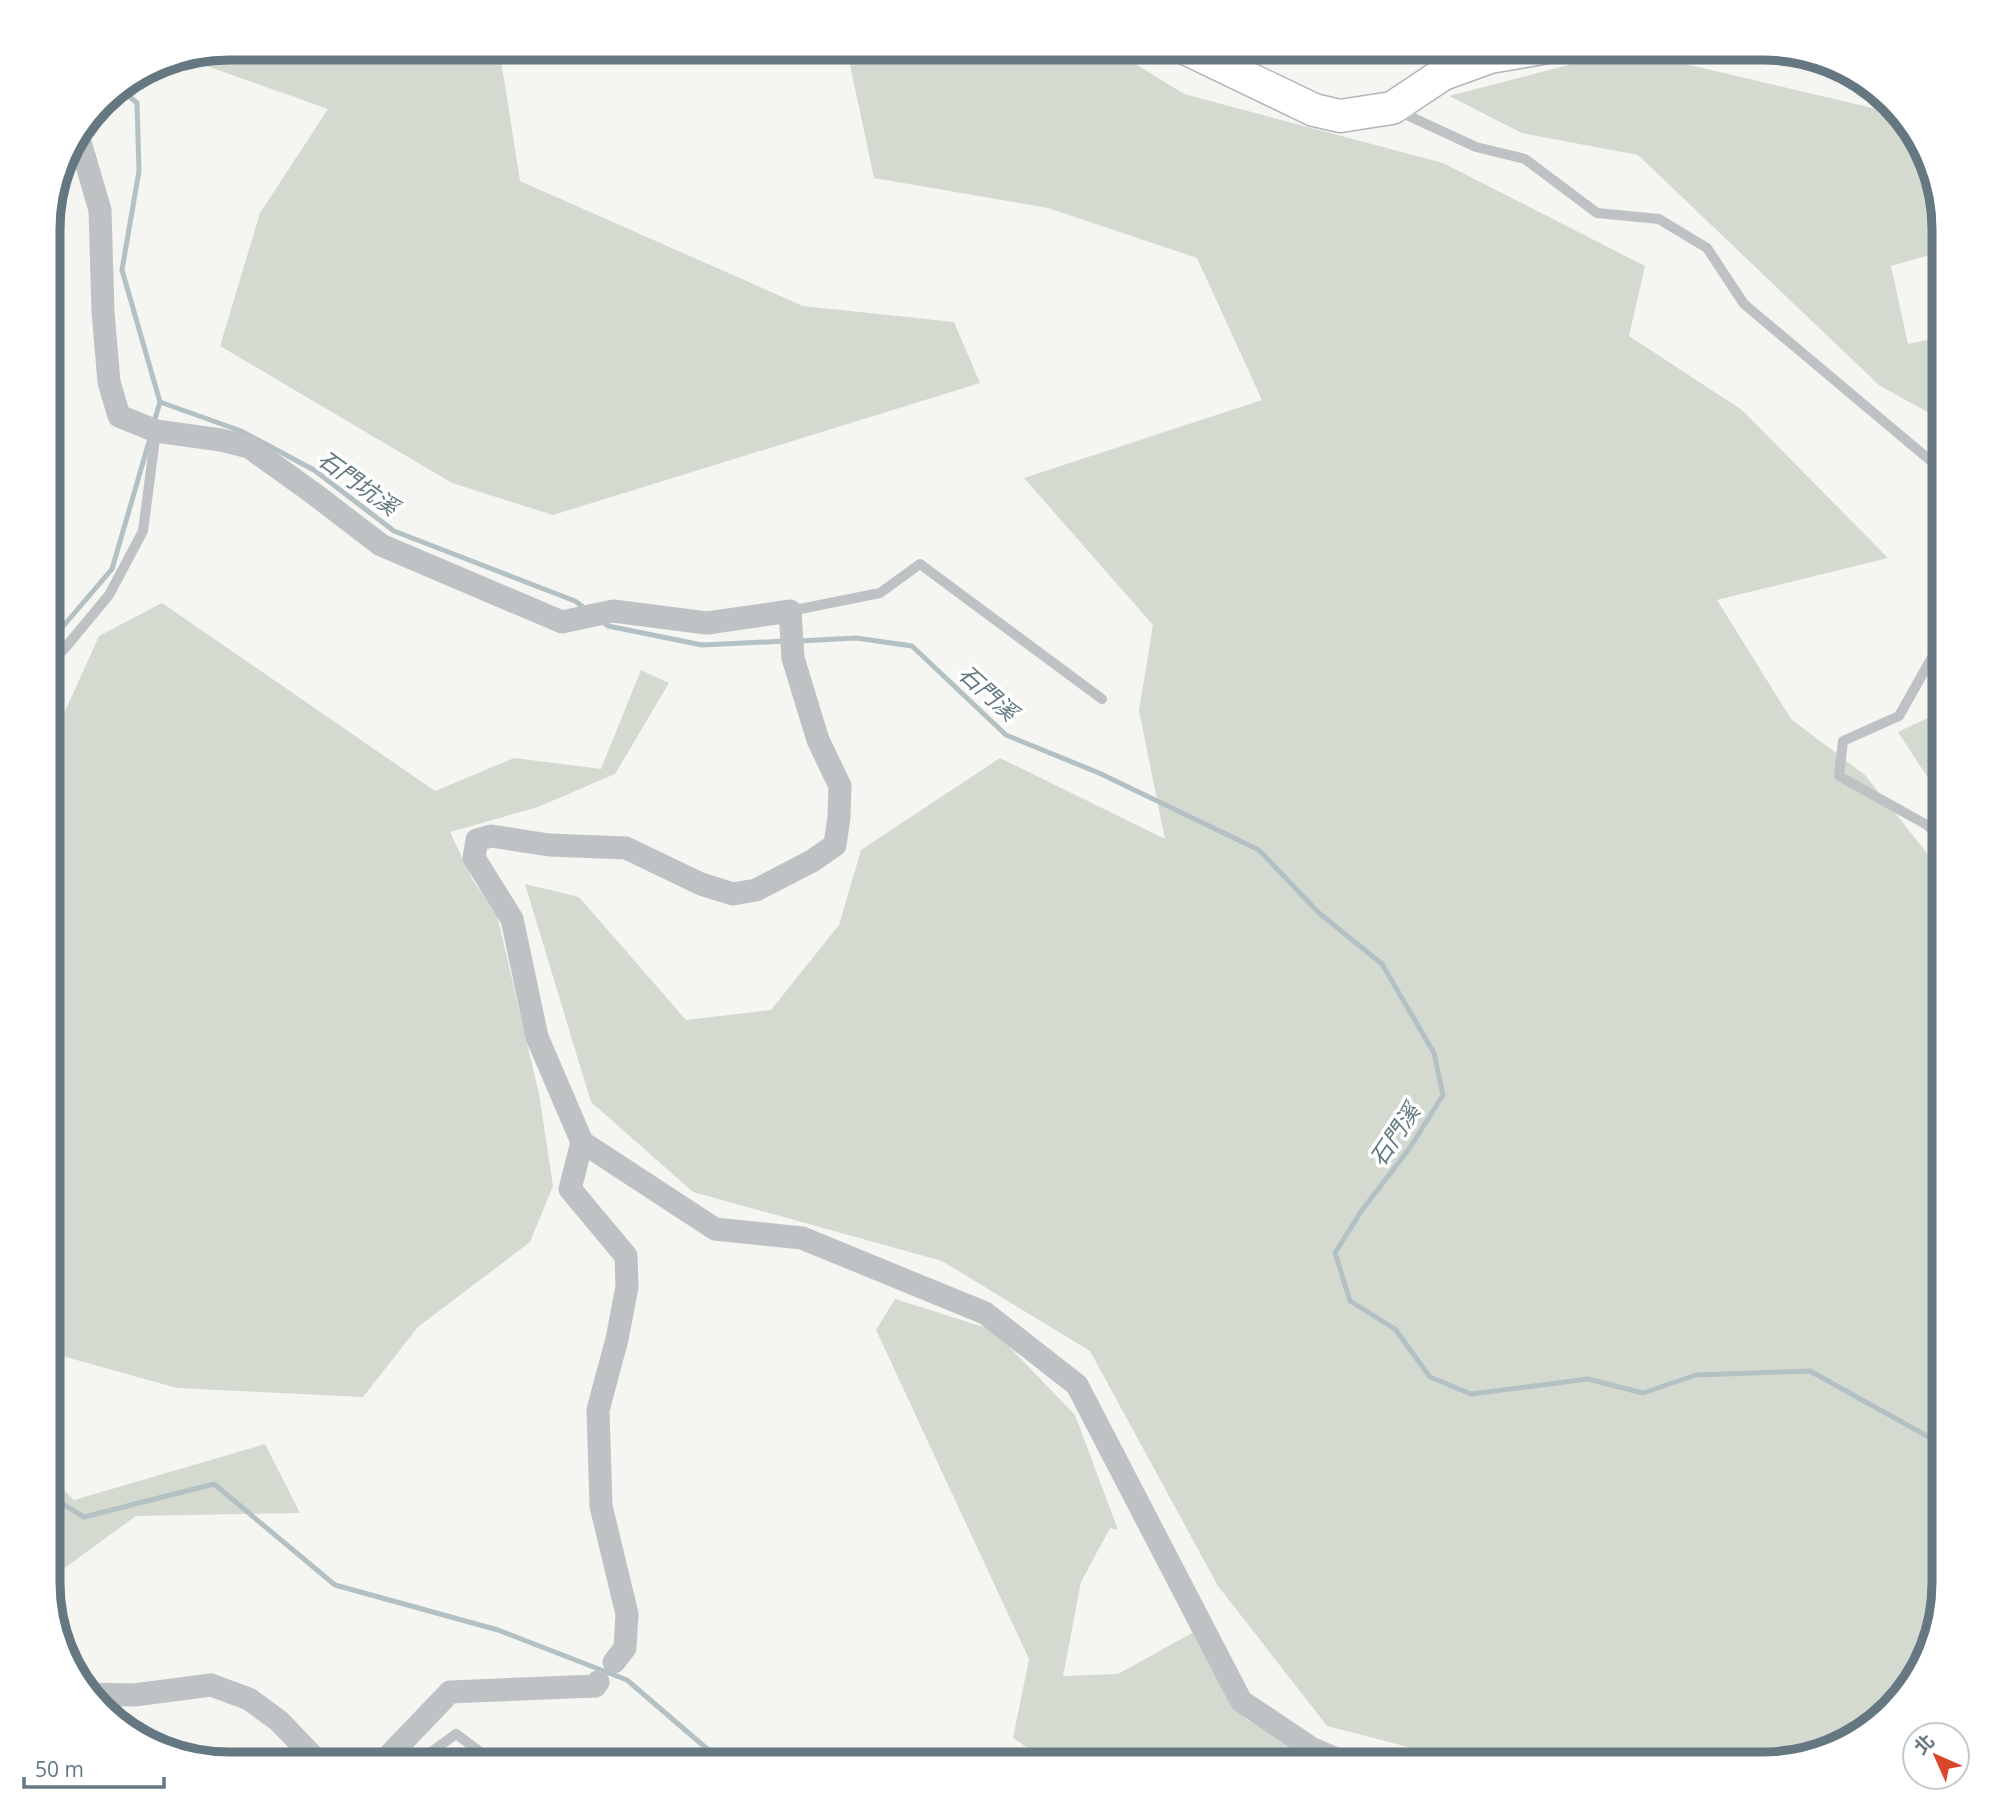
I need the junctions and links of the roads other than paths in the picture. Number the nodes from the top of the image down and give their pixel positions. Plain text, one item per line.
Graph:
1 (1210, 60) edge
2 (1482, 60) edge
3 (1392, 108) junction
4 (77, 154) edge
5 (151, 429) junction
6 (1932, 462) edge
7 (790, 620) junction
8 (60, 653) edge
9 (1932, 657) edge
10 (1102, 699) dead end
11 (1932, 829) edge
12 (582, 1142) junction
13 (614, 1662) joint
14 (598, 1682) joint
15 (101, 1694) edge
16 (309, 1752) edge
17 (392, 1752) edge
18 (431, 1752) edge
19 (480, 1752) edge
20 (1320, 1752) edge

1 - 3 street
2 - 3 street
3 - 6 lane
4 - 5 street
5 - 7 street
5 - 8 lane
7 - 10 lane
7 - 12 street
9 - 11 lane
12 - 13 street
12 - 20 street
13 - 14 lane
14 - 17 street
15 - 16 street
18 - 19 lane

